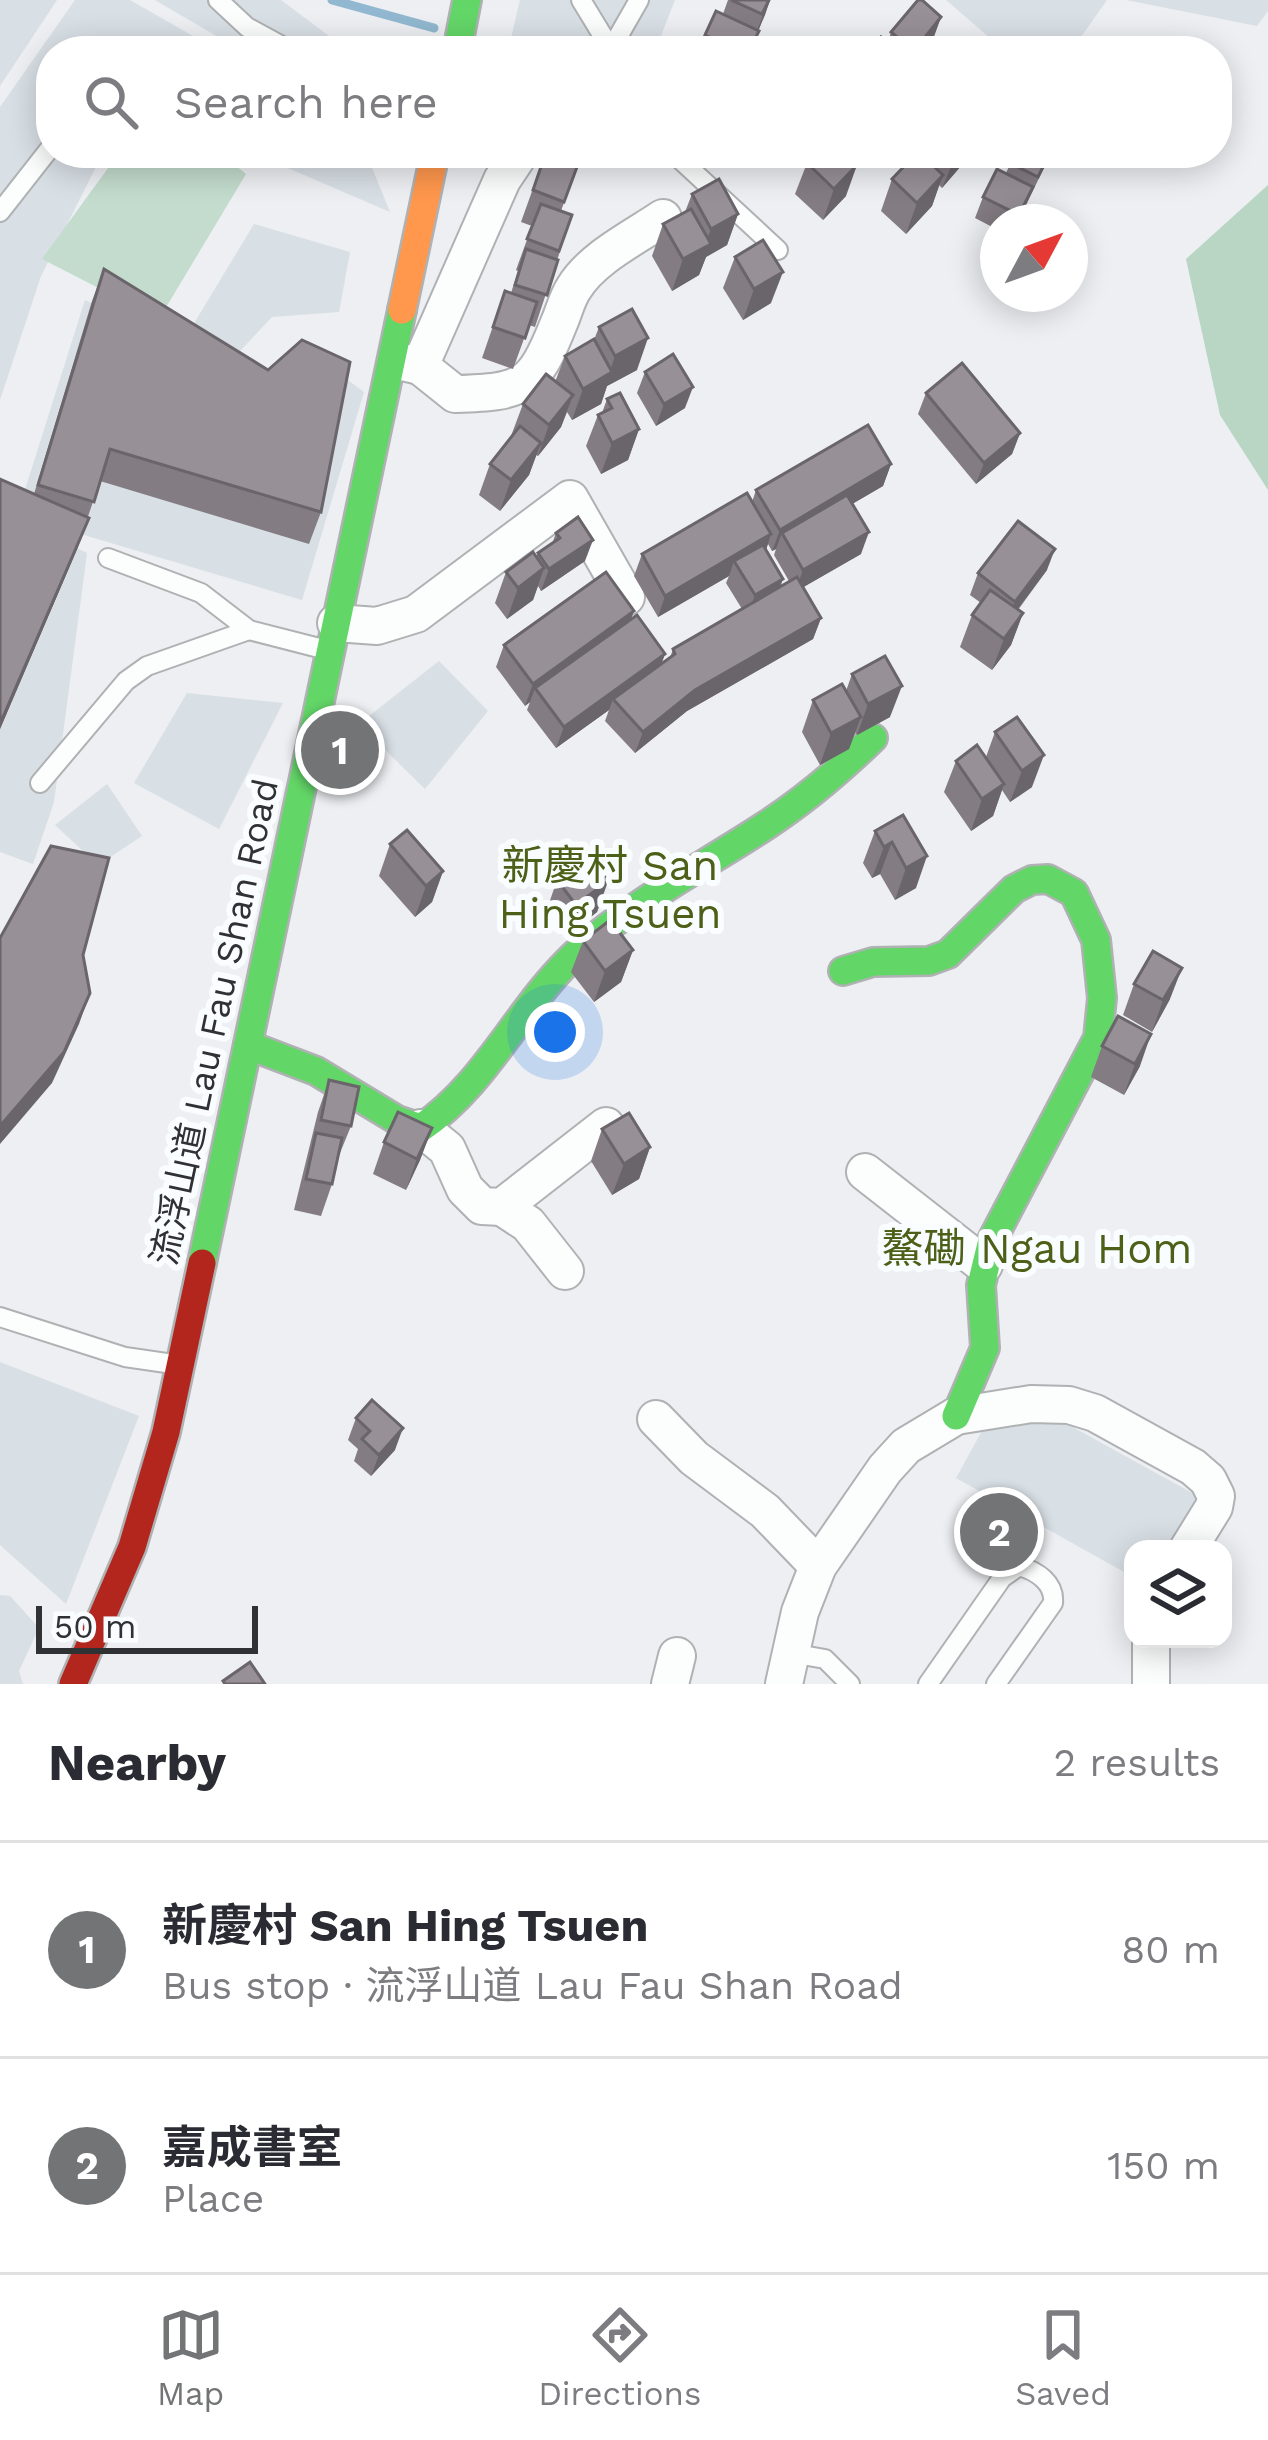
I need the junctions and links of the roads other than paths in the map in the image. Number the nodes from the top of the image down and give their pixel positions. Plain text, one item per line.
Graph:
1 (218, 0) edge
2 (467, 0) edge
3 (581, 0) edge
4 (639, 0) edge
5 (264, 36) edge
6 (460, 36) edge
7 (603, 36) edge
8 (619, 36) edge
9 (36, 166) edge
10 (433, 168) edge
11 (510, 168) edge
12 (689, 168) edge
13 (0, 212) edge
14 (663, 218) edge
15 (778, 250) dead end
16 (406, 363) junction
17 (108, 558) dead end
18 (626, 597) edge
19 (248, 630) junction
20 (333, 637) junction
21 (873, 738) dead end
22 (40, 783) dead end
23 (842, 970) dead end
24 (248, 1045) junction
25 (606, 1126) edge
26 (422, 1128) junction
27 (865, 1172) dead end
28 (502, 1207) junction
29 (984, 1265) junction
30 (565, 1271) dead end
31 (0, 1317) edge
32 (180, 1365) junction
33 (956, 1416) junction
34 (656, 1419) dead end
35 (1194, 1540) edge
36 (818, 1566) junction
37 (1151, 1648) edge
38 (787, 1668) edge
39 (73, 1684) edge
40 (850, 1684) edge
41 (928, 1684) edge
42 (996, 1684) edge
43 (1151, 1684) edge

1 - 5 lane
2 - 6 street
3 - 7 lane
4 - 8 lane
9 - 13 lane
10 - 16 street, 流浮山道 Lau Fau Shan Road
11 - 16 street
12 - 15 lane
14 - 16 street
16 - 20 street, 流浮山道 Lau Fau Shan Road
17 - 19 lane
18 - 20 street
19 - 20 lane
19 - 22 lane
20 - 24 street, 流浮山道 Lau Fau Shan Road
21 - 26 street
23 - 29 street
24 - 26 street
24 - 32 street, 流浮山道 Lau Fau Shan Road
25 - 28 street
26 - 28 street
27 - 29 street
28 - 30 street
29 - 33 street
31 - 32 lane
32 - 39 street, 流浮山道 Lau Fau Shan Road
33 - 35 street
33 - 36 street
34 - 36 street
36 - 38 street
37 - 43 street
38 - 40 lane
41 - 42 lane

